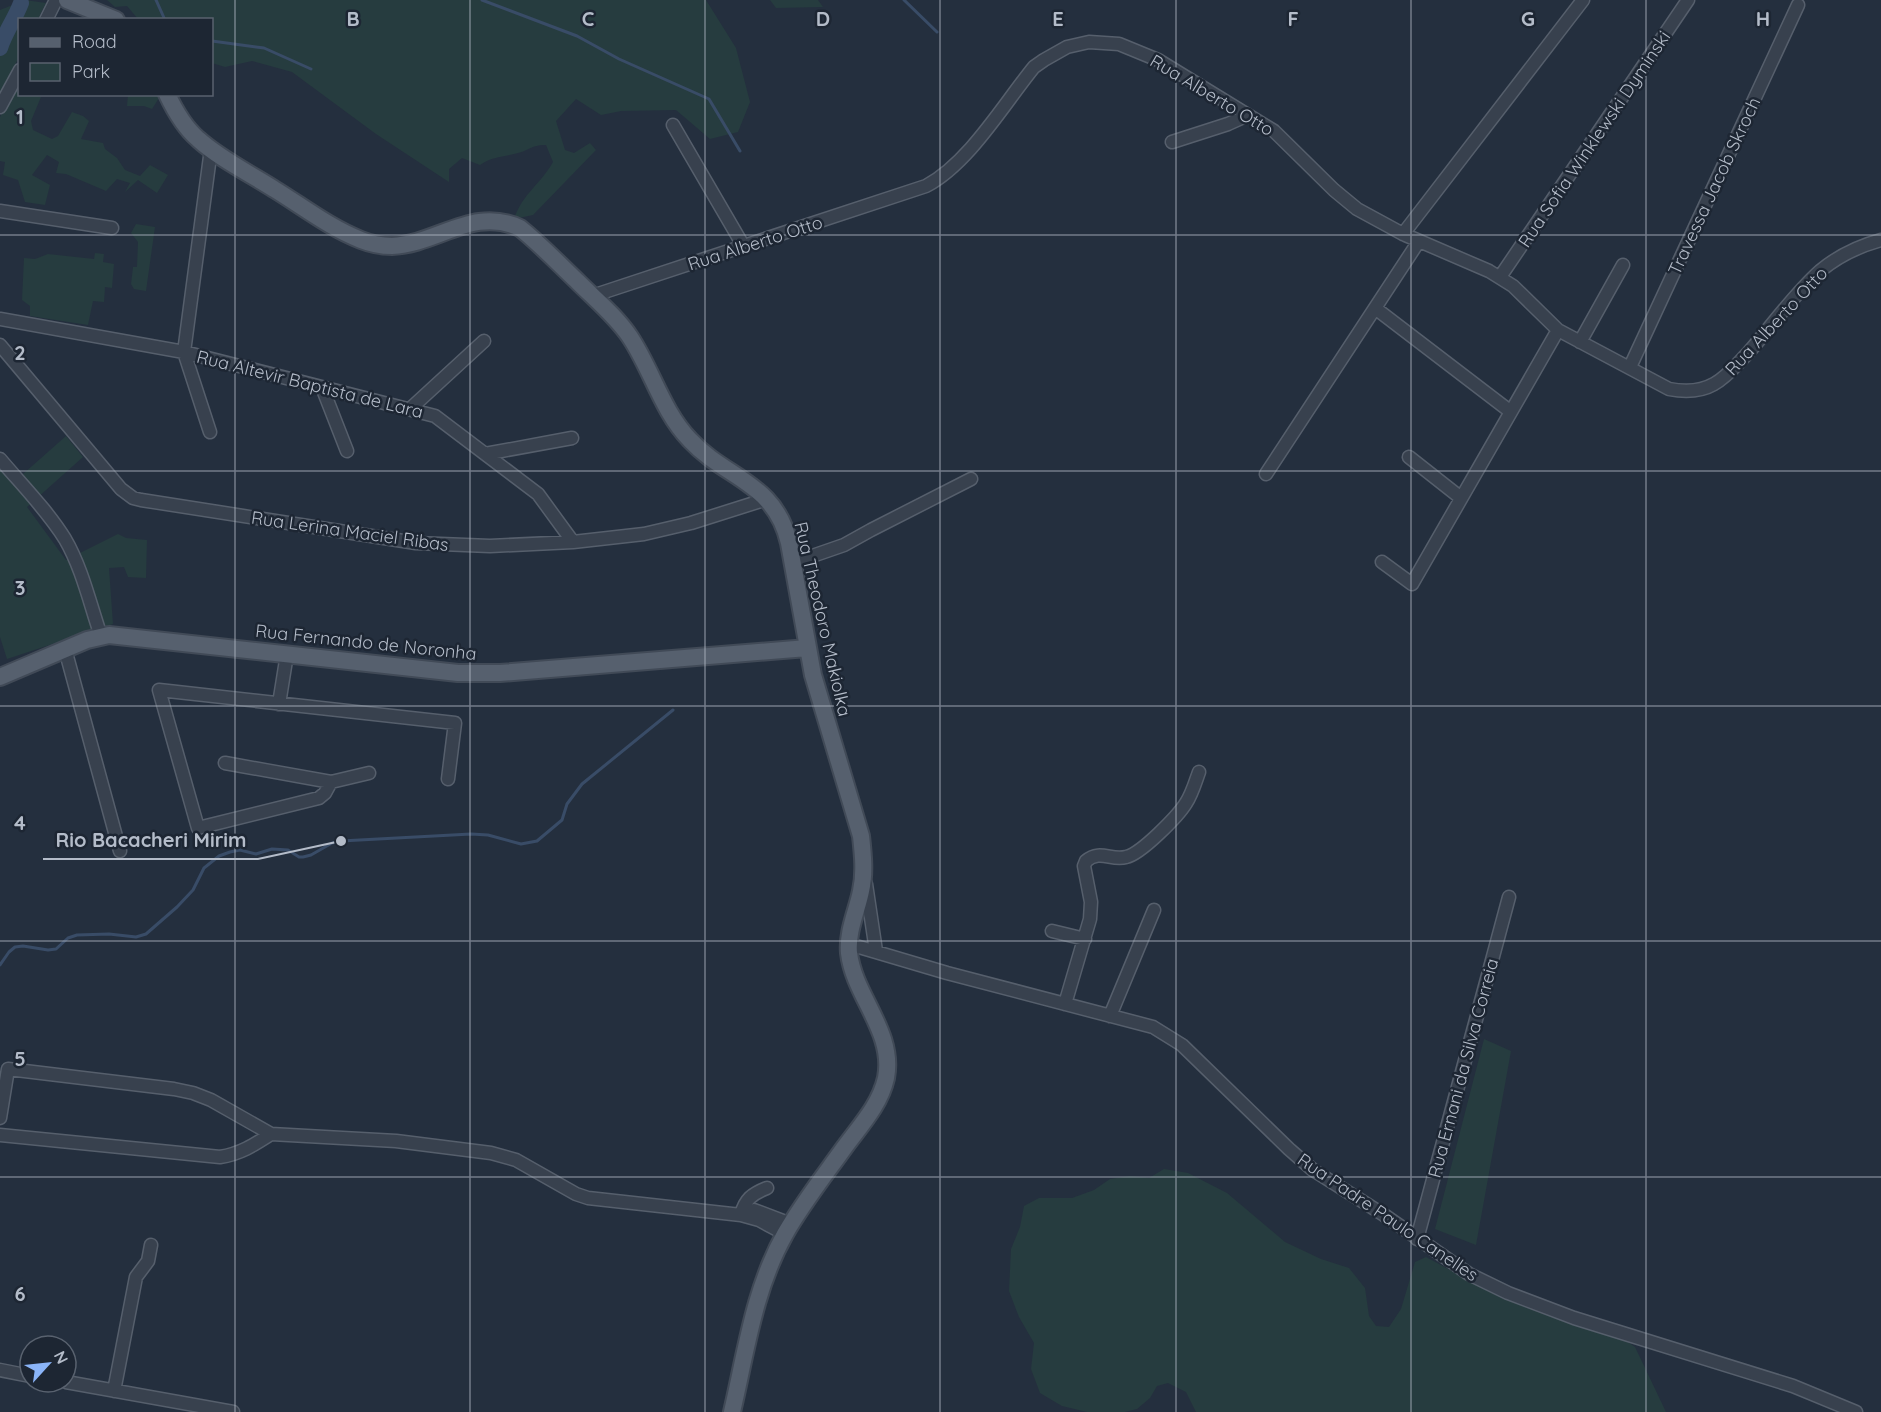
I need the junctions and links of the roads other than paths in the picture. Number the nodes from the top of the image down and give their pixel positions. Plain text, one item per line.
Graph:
1 (56, 0) edge
2 (67, 0) edge
3 (1583, 0) edge
4 (1688, 0) edge
5 (1798, 5) dead end
6 (47, 18) edge
7 (111, 18) edge
8 (18, 74) edge
9 (168, 96) edge
10 (0, 107) edge
11 (1248, 115) junction
12 (673, 125) dead end
13 (1172, 142) dead end
14 (211, 149) junction
15 (0, 211) edge
16 (112, 228) dead end
17 (1403, 234) junction
18 (1881, 240) edge
19 (1419, 241) junction
20 (744, 247) junction
21 (1623, 265) dead end
22 (1500, 277) junction
23 (592, 296) junction
24 (1375, 308) junction
25 (0, 319) edge
26 (1558, 330) junction
27 (484, 341) dead end
28 (1580, 342) junction
29 (0, 345) edge
30 (184, 352) junction
31 (1630, 367) junction
32 (322, 387) junction
33 (410, 409) junction
34 (1511, 412) junction
35 (210, 432) dead end
36 (572, 438) dead end
37 (347, 451) dead end
38 (484, 454) junction
39 (1409, 457) dead end
40 (0, 459) edge
41 (1266, 474) dead end
42 (971, 479) dead end
43 (1461, 498) junction
44 (767, 499) junction
45 (573, 542) junction
46 (1382, 562) dead end
47 (792, 563) junction
48 (101, 636) junction
49 (807, 648) junction
50 (65, 649) junction
51 (290, 654) junction
52 (0, 677) edge
53 (283, 704) junction
54 (225, 763) dead end
55 (1199, 772) dead end
56 (369, 773) dead end
57 (448, 779) dead end
58 (331, 782) junction
59 (120, 851) dead end
60 (863, 868) junction
61 (1509, 897) dead end
62 (1154, 910) dead end
63 (1052, 931) dead end
64 (1085, 939) junction
65 (849, 944) junction
66 (876, 951) junction
67 (1065, 1004) junction
68 (1110, 1016) junction
69 (0, 1118) edge
70 (271, 1134) junction
71 (0, 1135) edge
72 (767, 1188) dead end
73 (741, 1215) junction
74 (788, 1229) junction
75 (1417, 1239) junction
76 (151, 1245) dead end
77 (0, 1370) edge
78 (18, 1374) edge
79 (78, 1384) edge
80 (114, 1391) junction
81 (1840, 1408) edge
82 (233, 1412) edge
83 (732, 1412) edge
84 (1856, 1412) edge

1 - 6 street
2 - 7 main road
3 - 17 street
4 - 22 street, Rua Sofia Winklewski Dyminski
5 - 31 street, Travessa Jacob Skroch
8 - 10 street
9 - 14 main road, Rua Theodoro Makiolka
11 - 13 street
11 - 17 street, Rua Alberto Otto
11 - 20 street, Rua Alberto Otto
12 - 20 street
14 - 23 main road, Rua Theodoro Makiolka
14 - 30 street
15 - 16 street
17 - 19 street, Rua Alberto Otto
18 - 31 street, Rua Alberto Otto
19 - 22 street, Rua Alberto Otto
19 - 24 street
20 - 23 street, Rua Alberto Otto
21 - 28 street
22 - 26 street, Rua Alberto Otto
23 - 44 main road, Rua Theodoro Makiolka
24 - 34 street
24 - 41 street
25 - 30 street, Rua Altevir Baptista de Lara
26 - 28 street, Rua Alberto Otto
26 - 34 street
27 - 33 street
28 - 31 street, Rua Alberto Otto
29 - 45 street, Rua Lerina Maciel Ribas
30 - 32 street, Rua Altevir Baptista de Lara
30 - 35 street
32 - 33 street, Rua Altevir Baptista de Lara
32 - 37 street
33 - 38 street, Rua Altevir Baptista de Lara
34 - 43 street
36 - 38 street
38 - 45 street, Rua Altevir Baptista de Lara
39 - 43 street
40 - 48 street
42 - 47 street
43 - 46 street
44 - 45 street, Rua Lerina Maciel Ribas
44 - 47 main road, Rua Theodoro Makiolka
47 - 49 main road, Rua Theodoro Makiolka
48 - 50 main road, Rua Fernando de Noronha
48 - 51 main road, Rua Fernando de Noronha
49 - 51 main road, Rua Fernando de Noronha
49 - 60 main road, Rua Theodoro Makiolka
50 - 52 main road, Rua Fernando de Noronha
50 - 59 street
51 - 53 street
53 - 57 street
53 - 58 street
54 - 58 street
55 - 64 street
56 - 58 street
60 - 65 main road, Rua Theodoro Makiolka
60 - 66 street
61 - 75 street, Rua Ernani da Silva Correia
62 - 68 street
63 - 64 street
64 - 67 street
65 - 66 street, Rua Padre Paulo Canelles
65 - 74 main road, Rua Theodoro Makiolka
66 - 67 street, Rua Padre Paulo Canelles
67 - 68 street, Rua Padre Paulo Canelles
68 - 75 street, Rua Padre Paulo Canelles
69 - 70 street
70 - 71 street
70 - 73 street
72 - 73 street
73 - 74 street
74 - 83 main road, Rua Theodoro Makiolka
75 - 81 street, Rua Padre Paulo Canelles
76 - 80 street
77 - 78 street
79 - 80 street
80 - 82 street
81 - 84 street, Rua Padre Paulo Canelles

